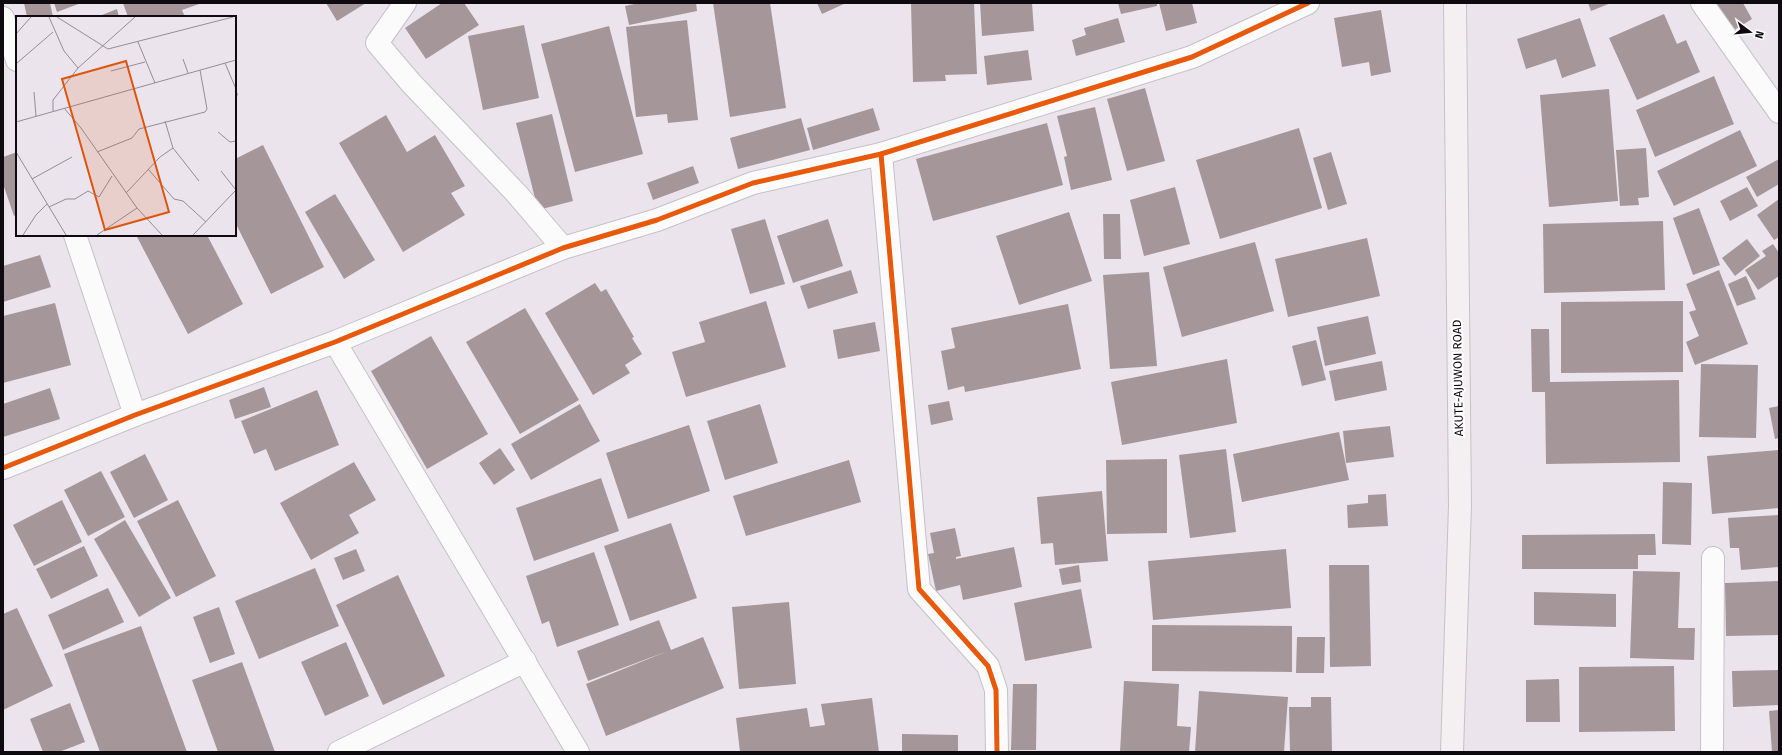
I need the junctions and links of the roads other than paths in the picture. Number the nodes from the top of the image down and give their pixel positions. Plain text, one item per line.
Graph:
1 (405, 3) edge
2 (1308, 3) edge
3 (1455, 3) edge
4 (1702, 3) edge
5 (3, 18) edge
6 (16, 57) edge
7 (1779, 112) edge
8 (882, 154) junction
9 (75, 236) edge
10 (564, 248) junction
11 (335, 342) junction
12 (135, 415) junction
13 (3, 468) edge
14 (1713, 558) dead end
15 (525, 661) junction
16 (339, 752) edge
17 (578, 752) edge
18 (997, 752) edge
19 (1452, 752) edge
20 (1712, 752) edge

1 - 10 street
2 - 8 street
3 - 19 main road, AKUTE-AJUWON ROAD
4 - 7 street
5 - 6 street
8 - 10 street
8 - 18 street
9 - 12 street
10 - 11 street
11 - 12 street
11 - 15 street
12 - 13 street
14 - 20 street
15 - 16 street
15 - 17 street

